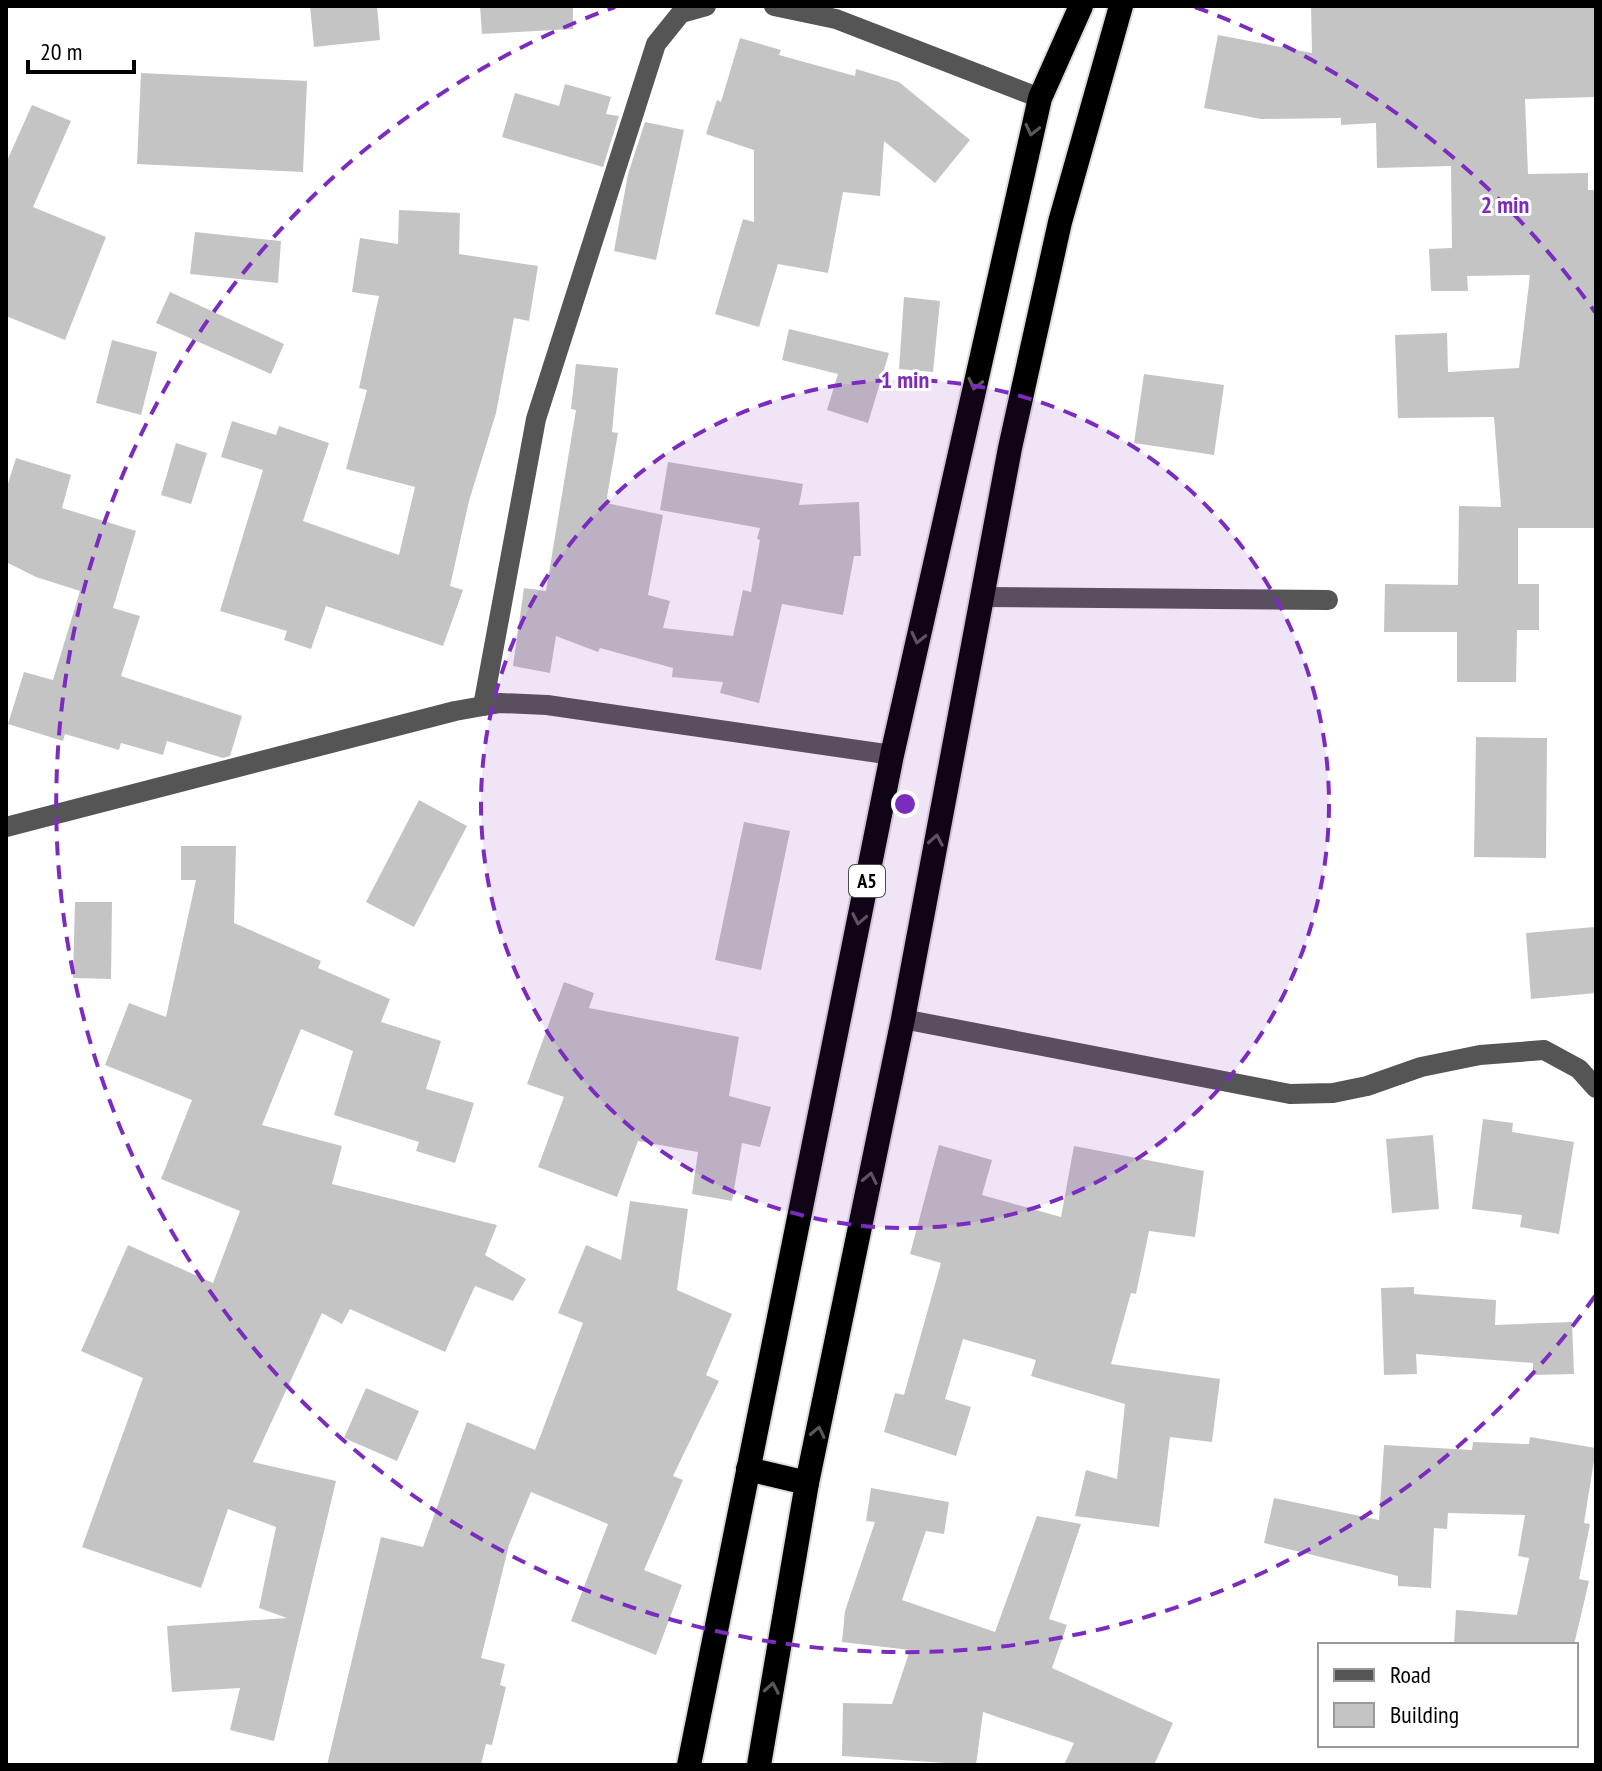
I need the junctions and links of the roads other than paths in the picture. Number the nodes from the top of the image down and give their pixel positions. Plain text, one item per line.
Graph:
1 (706, 6) edge
2 (774, 6) edge
3 (1081, 6) edge
4 (1121, 6) edge
5 (1040, 98) junction
6 (982, 597) junction
7 (1328, 600) dead end
8 (483, 706) junction
9 (892, 755) junction
10 (6, 827) edge
11 (903, 1019) junction
12 (1596, 1088) edge
13 (748, 1469) junction
14 (807, 1483) junction
15 (689, 1765) edge
16 (759, 1765) edge

1 - 8 street
2 - 5 street
3 - 5 highway, A5
4 - 6 highway
5 -> 9 highway, A5
6 - 7 street
11 -> 6 highway
8 - 9 street
8 - 10 street
9 -> 13 highway, A5
11 - 12 street
14 -> 11 highway
13 - 14 highway
13 - 15 highway, A5
16 -> 14 highway

